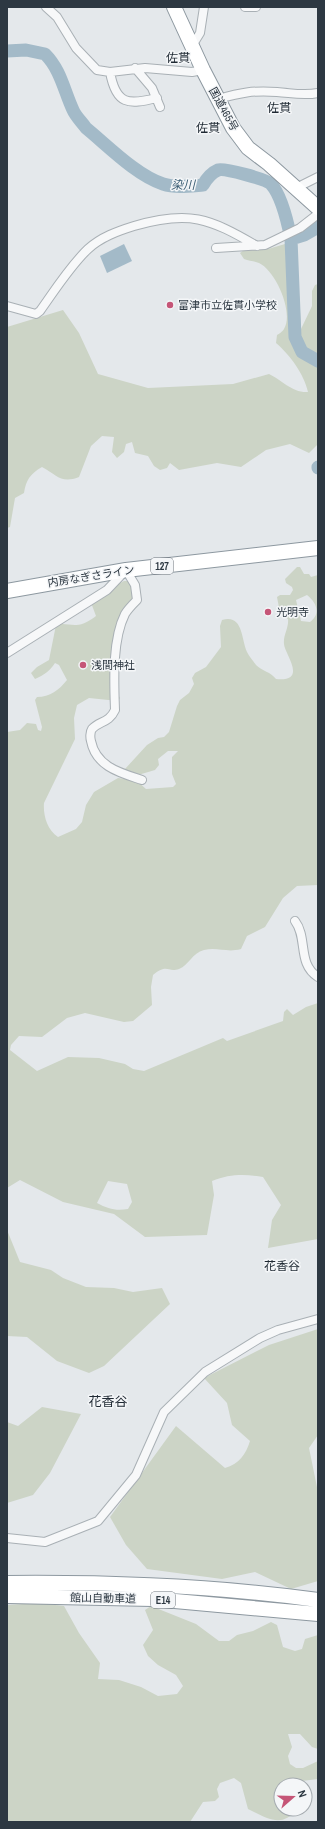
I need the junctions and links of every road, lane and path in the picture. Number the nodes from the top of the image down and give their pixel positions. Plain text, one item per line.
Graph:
1 (46, 7) edge
2 (174, 7) edge
3 (204, 7) edge
4 (245, 7) edge
5 (256, 7) edge
6 (192, 46) junction
7 (135, 68) junction
8 (203, 70) junction
9 (110, 72) junction
10 (318, 93) edge
11 (157, 98) junction
12 (218, 99) junction
13 (160, 107) dead end
14 (318, 177) edge
15 (296, 188) junction
16 (318, 208) edge
17 (318, 214) edge
18 (257, 246) junction
19 (216, 248) dead end
20 (7, 306) edge
21 (318, 548) edge
22 (126, 570) junction
23 (7, 591) edge
24 (7, 653) edge
25 (142, 780) dead end
26 (295, 921) dead end
27 (318, 977) edge
28 (318, 1319) edge
29 (7, 1538) edge
30 (7, 1583) edge
31 (7, 1596) edge
32 (318, 1600) edge
33 (318, 1614) edge

1 - 9 street
2 - 6 highway, 国道465号
3 - 6 street
4 - 5 street
6 - 8 highway, 国道465号
7 - 8 street
7 - 9 street
7 - 11 street
8 - 12 highway, 国道465号
9 - 11 street
10 - 12 street
11 - 13 street
12 - 15 highway, 国道465号
14 - 15 street
15 - 16 highway, 国道465号
17 - 18 street
18 - 19 street
18 - 20 street
21 - 22 highway, 内房なぎさライン / 127
22 - 23 highway, 内房なぎさライン / 127
22 - 24 street
22 - 25 street
26 - 27 street
28 - 29 street
30 - 32 highway, 館山自動車道 / E14
31 - 33 highway, 館山自動車道 / E14

